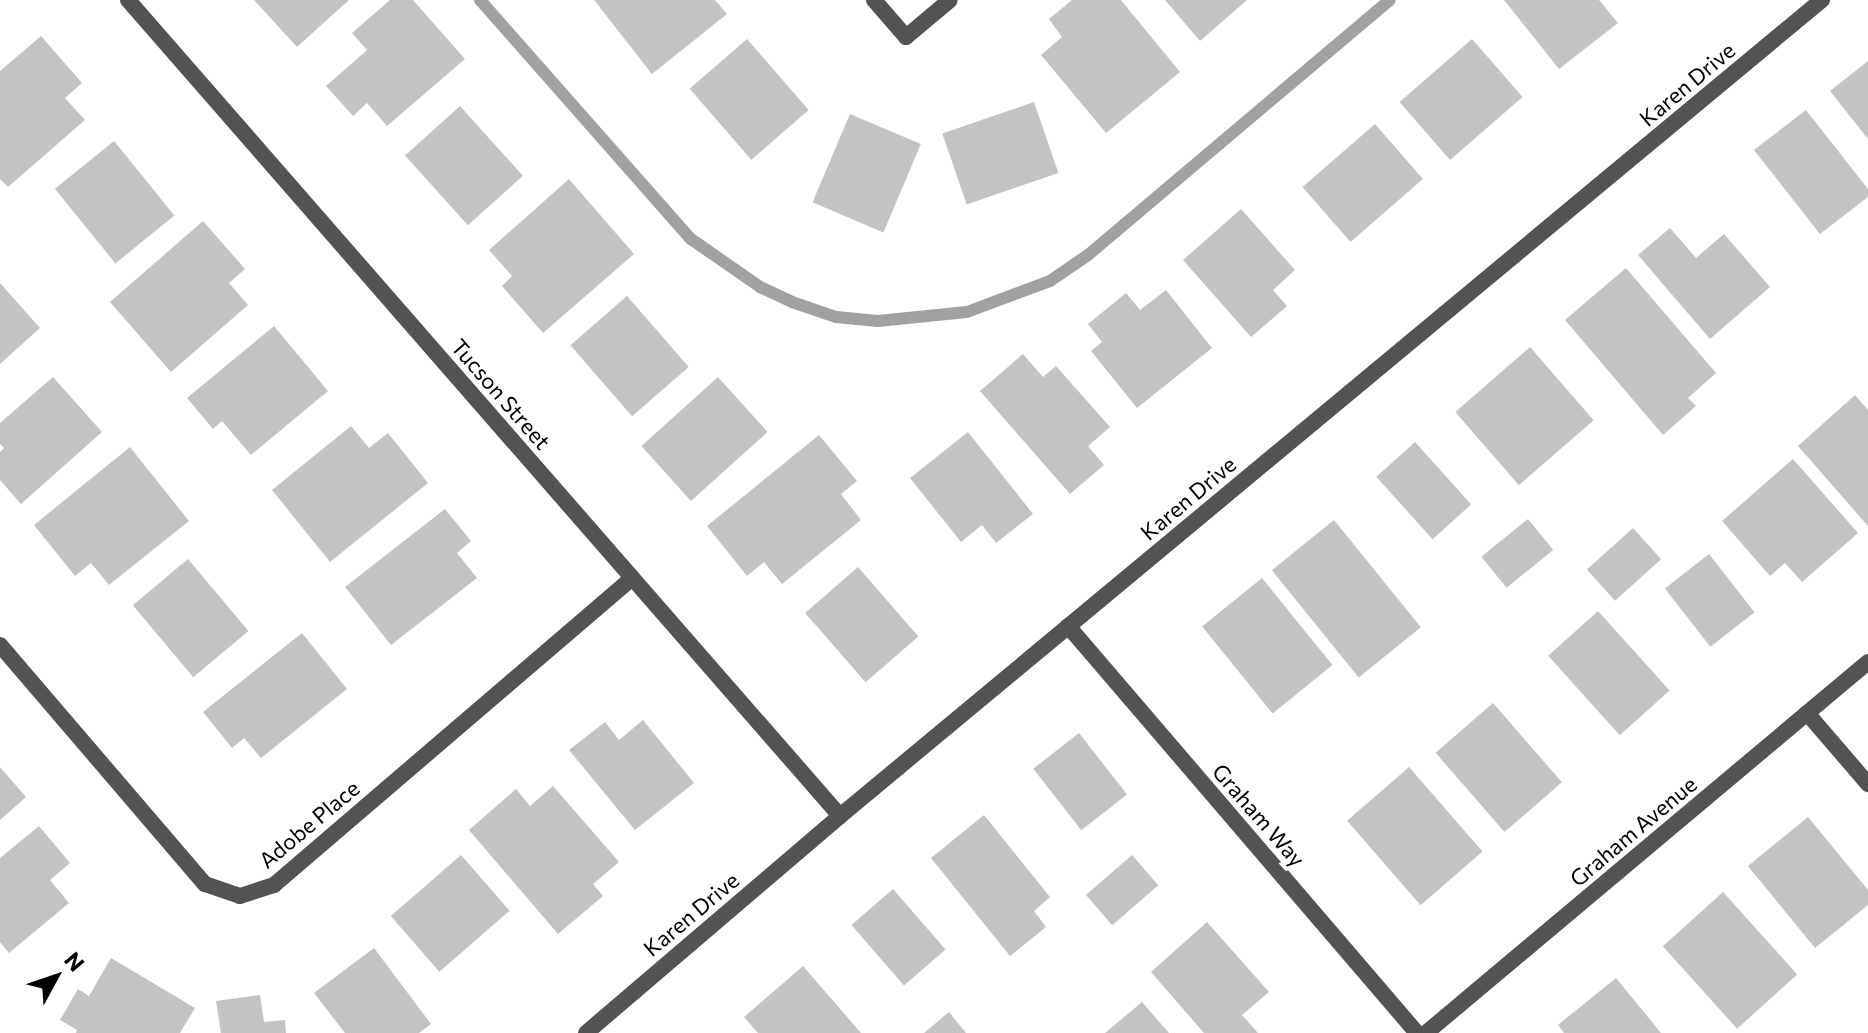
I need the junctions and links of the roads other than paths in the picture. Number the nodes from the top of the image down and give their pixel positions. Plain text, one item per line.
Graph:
1 (128, 0) edge
2 (874, 0) edge
3 (950, 0) edge
4 (1822, 0) edge
5 (632, 578) junction
6 (1068, 626) junction
7 (0, 645) edge
8 (1868, 662) edge
9 (1807, 713) junction
10 (1868, 784) edge
11 (840, 816) junction
12 (586, 1033) edge
13 (1417, 1033) edge
14 (1426, 1033) edge

1 - 5 street, Tucson Street
2 - 3 street
4 - 6 street, Karen Drive
5 - 7 street, Adobe Place
5 - 11 street, Tucson Street
6 - 11 street, Karen Drive
6 - 13 street, Graham Way
8 - 9 street, Graham Avenue
9 - 10 street
9 - 14 street, Graham Avenue
11 - 12 street, Karen Drive

